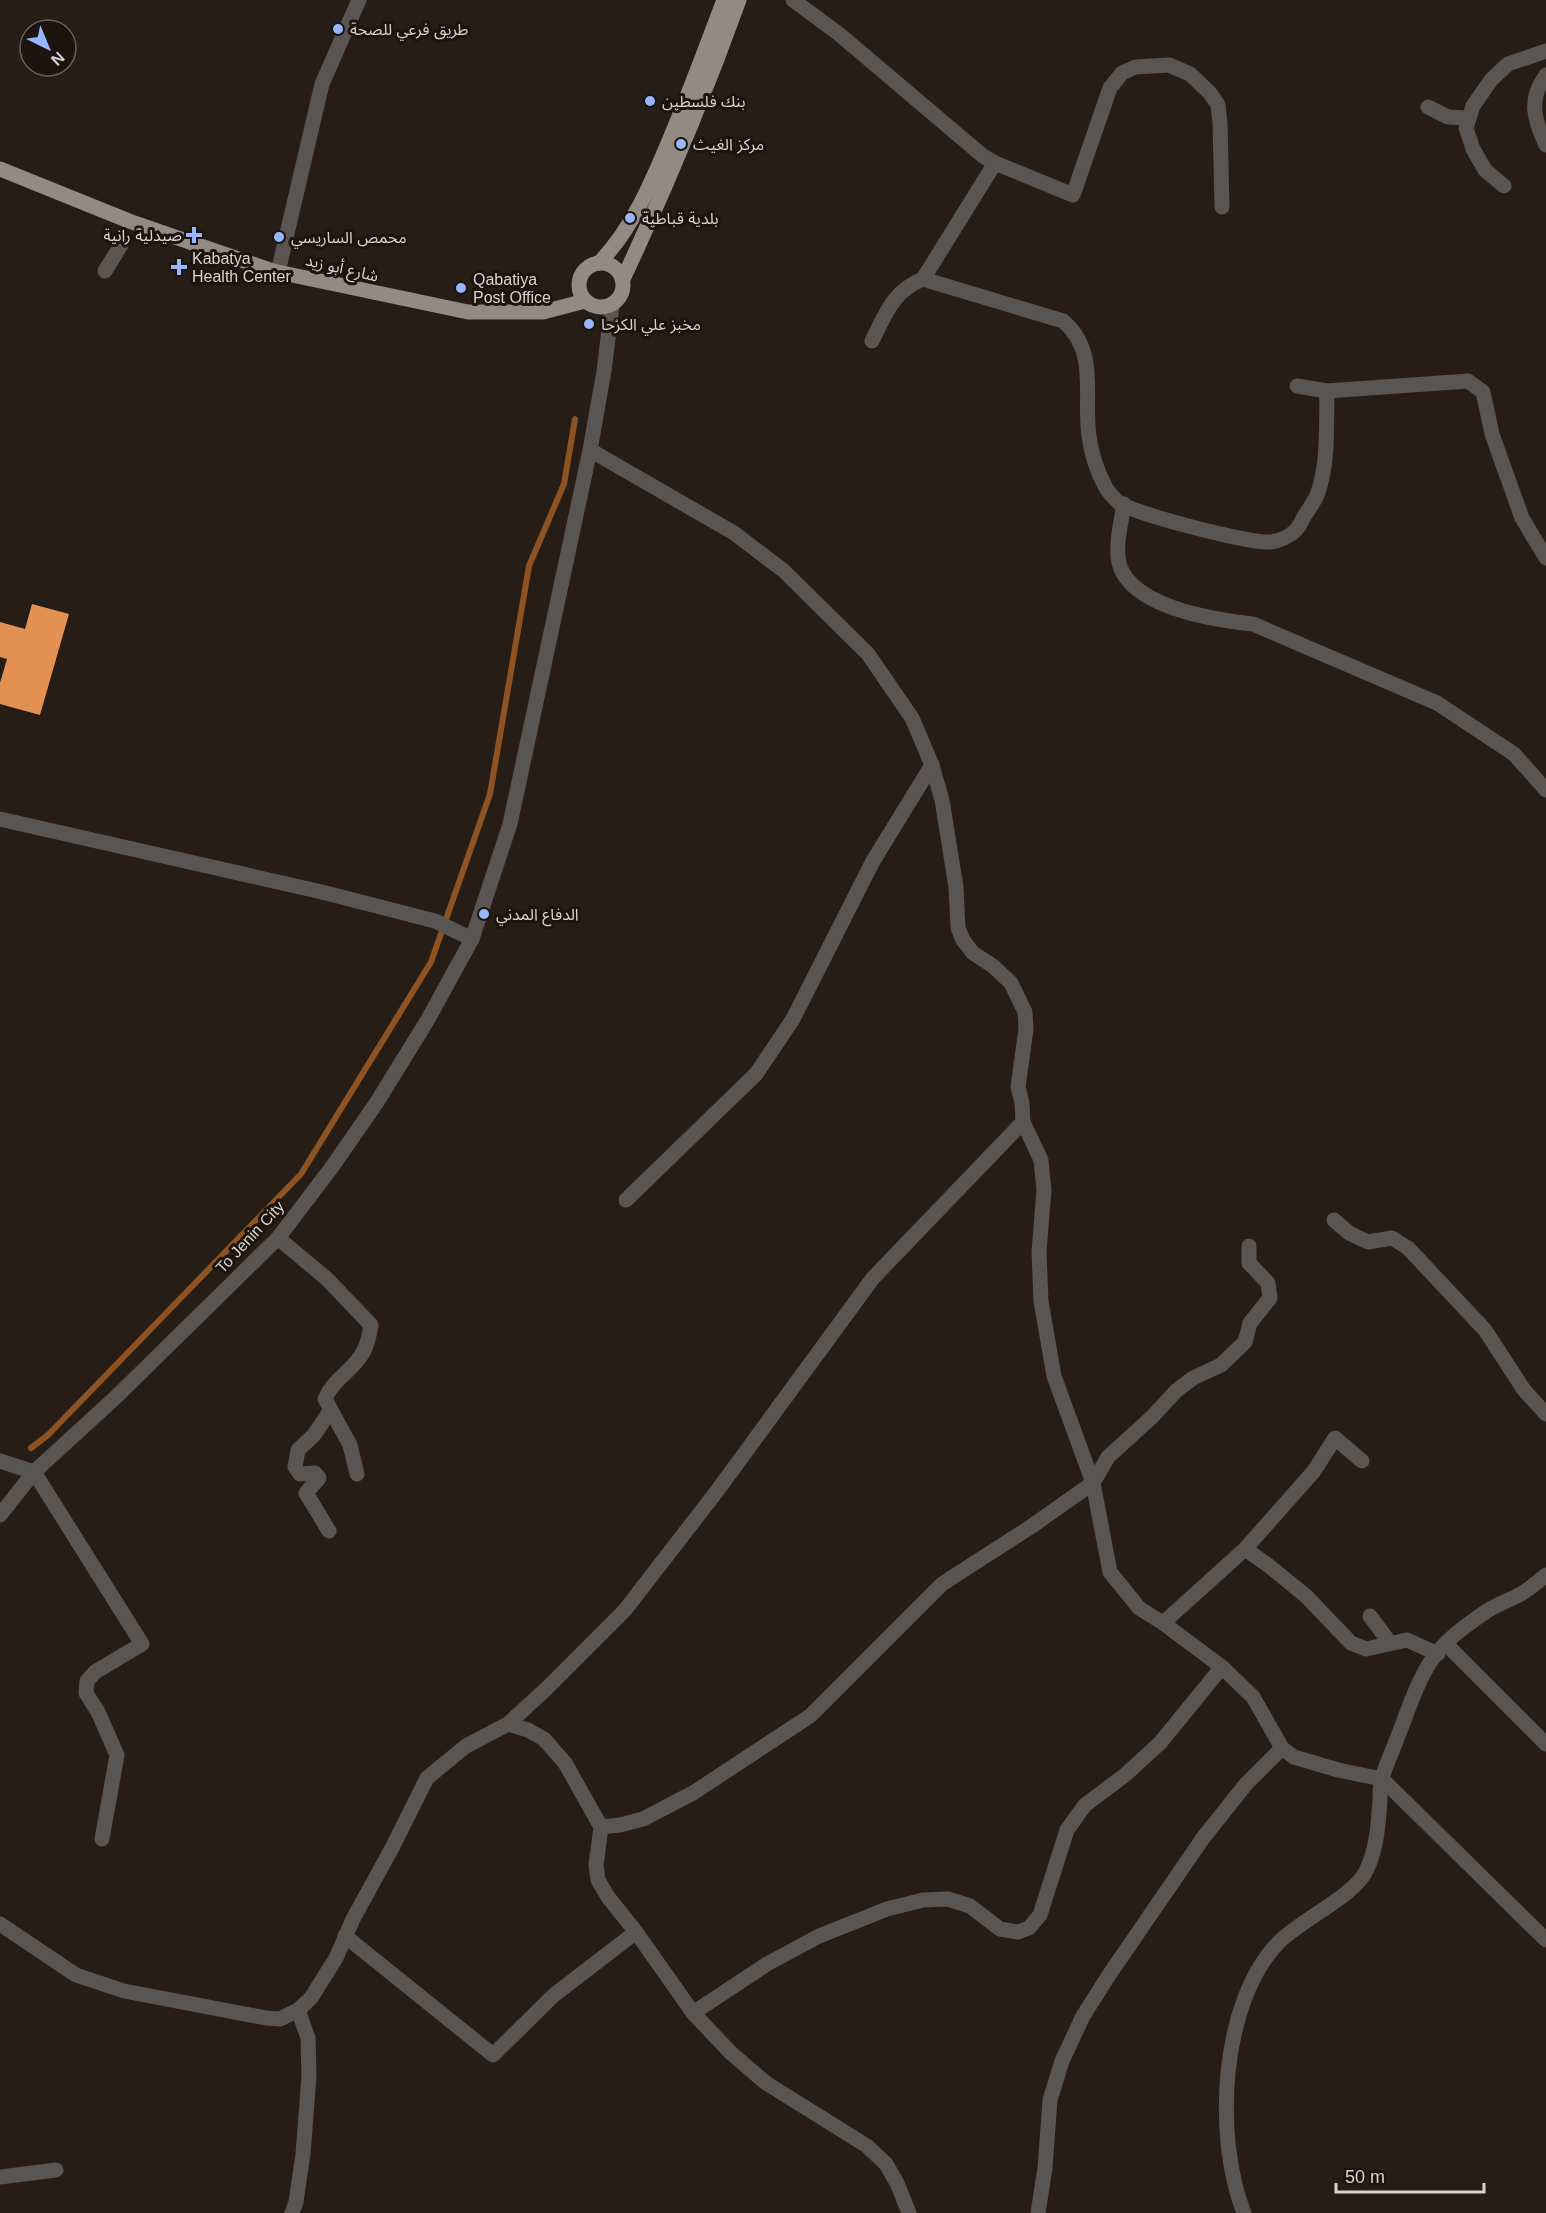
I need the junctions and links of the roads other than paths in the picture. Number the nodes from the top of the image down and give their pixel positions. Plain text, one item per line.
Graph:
1 (359, 0) edge
2 (724, 0) edge
3 (739, 0) edge
4 (793, 0) edge
5 (1546, 51) edge
6 (1546, 75) edge
7 (1428, 107) dead end
8 (1469, 118) junction
9 (1546, 145) edge
10 (995, 163) junction
11 (0, 169) edge
12 (1504, 186) dead end
13 (1222, 207) dead end
14 (121, 244) dead end
15 (599, 263) junction
16 (105, 272) dead end
17 (278, 272) junction
18 (623, 279) junction
19 (924, 279) junction
20 (585, 301) junction
21 (612, 305) junction
22 (872, 341) dead end
23 (1297, 386) dead end
24 (1327, 392) junction
25 (590, 450) junction
26 (1124, 504) junction
27 (1546, 558) edge
28 (932, 765) junction
29 (1546, 790) edge
30 (0, 819) edge
31 (472, 939) junction
32 (1023, 1122) junction
33 (626, 1200) dead end
34 (1334, 1220) dead end
35 (278, 1238) junction
36 (1249, 1246) dead end
37 (330, 1412) junction
38 (1546, 1414) edge
39 (0, 1461) edge
40 (1362, 1461) dead end
41 (34, 1472) junction
42 (357, 1474) dead end
43 (1093, 1483) junction
44 (0, 1515) edge
45 (329, 1531) dead end
46 (1245, 1549) junction
47 (1546, 1575) edge
48 (1370, 1616) dead end
49 (1163, 1623) junction
50 (1390, 1643) junction
51 (1442, 1649) junction
52 (1222, 1667) junction
53 (508, 1724) junction
54 (1546, 1744) edge
55 (1282, 1748) junction
56 (1382, 1779) junction
57 (601, 1827) junction
58 (102, 1839) dead end
59 (0, 1924) edge
60 (636, 1932) junction
61 (345, 1936) junction
62 (1546, 1940) edge
63 (298, 2010) junction
64 (693, 2013) junction
65 (56, 2170) dead end
66 (0, 2177) edge
67 (292, 2213) edge
68 (909, 2213) edge
69 (1038, 2213) edge
70 (1244, 2213) edge

1 - 17 street
2 - 15 main road
3 - 18 main road
4 - 10 street
5 - 8 street
6 - 9 street
7 - 8 street
8 - 12 street
10 - 13 street
10 - 19 street
11 - 17 main road, شارع أبو زيد
14 - 16 street
15 - 18 main road
15 - 20 main road
17 - 20 main road, شارع أبو زيد
18 - 21 main road
19 - 22 street
19 - 26 street
20 - 21 main road
21 - 25 street, To Jenin City
23 - 24 street
24 - 26 street
24 - 27 street
25 - 28 street
25 - 31 street, To Jenin City
26 - 29 street
28 - 32 street
28 - 33 street
30 - 31 street
31 - 35 street, To Jenin City
32 - 43 street
32 - 53 street
34 - 38 street
35 - 37 street
35 - 41 street, To Jenin City
36 - 43 street
37 - 42 street
37 - 45 street
39 - 41 street
40 - 46 street
41 - 44 street, To Jenin City
41 - 58 street
43 - 49 street
43 - 57 street
46 - 49 street
46 - 50 street
47 - 51 street
48 - 50 street
49 - 52 street
50 - 51 street
51 - 54 street
51 - 56 street
52 - 55 street
52 - 64 street
53 - 57 street
53 - 61 street
55 - 56 street
55 - 69 street
56 - 62 street
56 - 70 street
57 - 60 street
59 - 63 street
60 - 61 street
60 - 64 street
61 - 63 street
63 - 67 street
64 - 68 street
65 - 66 street

